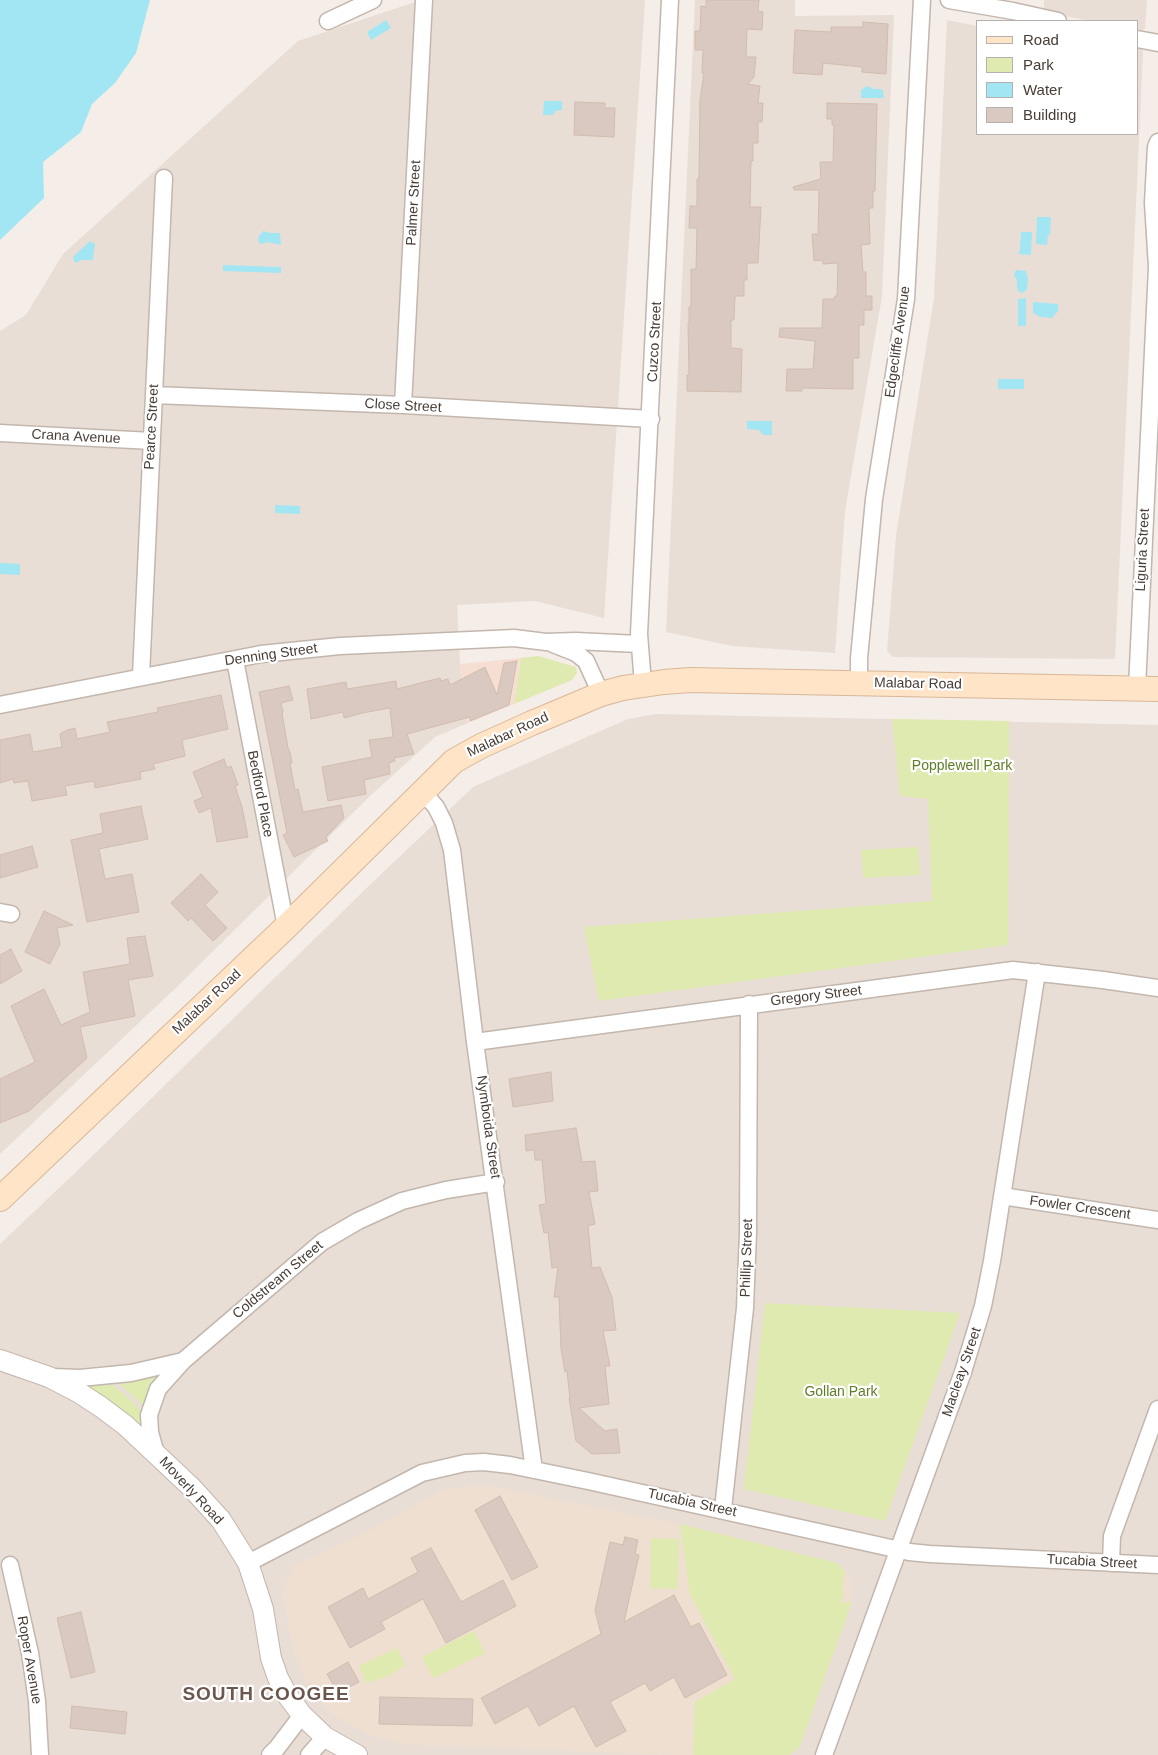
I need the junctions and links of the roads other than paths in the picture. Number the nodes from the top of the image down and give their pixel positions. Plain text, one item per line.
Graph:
1 (372, 0) edge
2 (424, 0) edge
3 (670, 0) edge
4 (922, 0) edge
5 (949, 0) edge
6 (1054, 20) edge
7 (328, 21) dead end
8 (1138, 39) edge
9 (1158, 43) edge
10 (1158, 142) edge
11 (164, 178) dead end
12 (154, 395) junction
13 (403, 405) junction
14 (651, 419) junction
15 (0, 433) edge
16 (152, 441) junction
17 (546, 642) junction
18 (640, 644) junction
19 (235, 660) junction
20 (141, 676) junction
21 (858, 683) junction
22 (643, 684) junction
23 (1147, 688) edge
24 (601, 694) junction
25 (0, 705) edge
26 (422, 791) junction
27 (286, 927) junction
28 (1037, 972) junction
29 (1158, 988) edge
30 (749, 1004) junction
31 (475, 1042) junction
32 (496, 1182) junction
33 (1002, 1196) junction
34 (0, 1199) edge
35 (1158, 1220) edge
36 (0, 1360) edge
37 (183, 1361) junction
38 (49, 1377) junction
39 (1158, 1409) edge
40 (156, 1454) junction
41 (534, 1470) junction
42 (723, 1510) junction
43 (899, 1549) junction
44 (248, 1563) junction
45 (1111, 1563) junction
46 (10, 1565) dead end
47 (1158, 1565) edge
48 (302, 1715) junction
49 (325, 1737) junction
50 (40, 1755) edge
51 (270, 1755) edge
52 (309, 1755) edge
53 (357, 1755) edge
54 (824, 1755) edge

1 - 7 street
2 - 13 street, Palmer Street
3 - 14 street, Cuzco Street
4 - 21 street, Edgecliffe Avenue
5 - 6 street
8 - 9 street
10 - 23 street, Liguria Street
11 - 12 street, Pearce Street
12 - 13 street, Close Street
12 - 16 street, Pearce Street
13 - 14 street, Close Street
14 - 18 street, Cuzco Street
15 - 16 street, Crana Avenue
16 - 20 street, Pearce Street
17 - 18 street, Denning Street
17 - 19 street, Denning Street
17 - 24 street, Denning Street
18 - 22 street, Cuzco Street
19 - 20 street, Denning Street
19 - 27 street, Bedford Place
20 - 25 street, Denning Street
21 - 22 main road, Malabar Road
21 - 23 main road, Malabar Road
22 - 24 main road, Malabar Road
24 - 26 main road, Malabar Road
26 - 27 main road, Malabar Road
26 - 31 street, Nymboida Street
27 - 34 main road, Malabar Road
28 - 29 street, Gregory Street
28 - 30 street, Gregory Street
28 - 33 street, Macleay Street
30 - 31 street, Gregory Street
30 - 42 street, Phillip Street
31 - 32 street, Nymboida Street
32 - 37 street, Coldstream Street
32 - 41 street, Nymboida Street
33 - 35 street, Fowler Crescent
33 - 43 street, Macleay Street
36 - 38 street, Moverly Road
37 - 38 street, Coldstream Street
37 - 40 street, Coldstream Street
38 - 40 street, Moverly Road
39 - 45 street
40 - 44 street, Moverly Road
41 - 42 street, Tucabia Street
41 - 44 street, Tucabia Street
42 - 43 street, Tucabia Street
43 - 45 street, Tucabia Street
43 - 54 street, Macleay Street
44 - 48 street, Moverly Road
45 - 47 street, Tucabia Street
46 - 50 street, Roper Avenue
48 - 49 street, Moverly Road
48 - 51 street
49 - 52 street
49 - 53 street, Moverly Road

